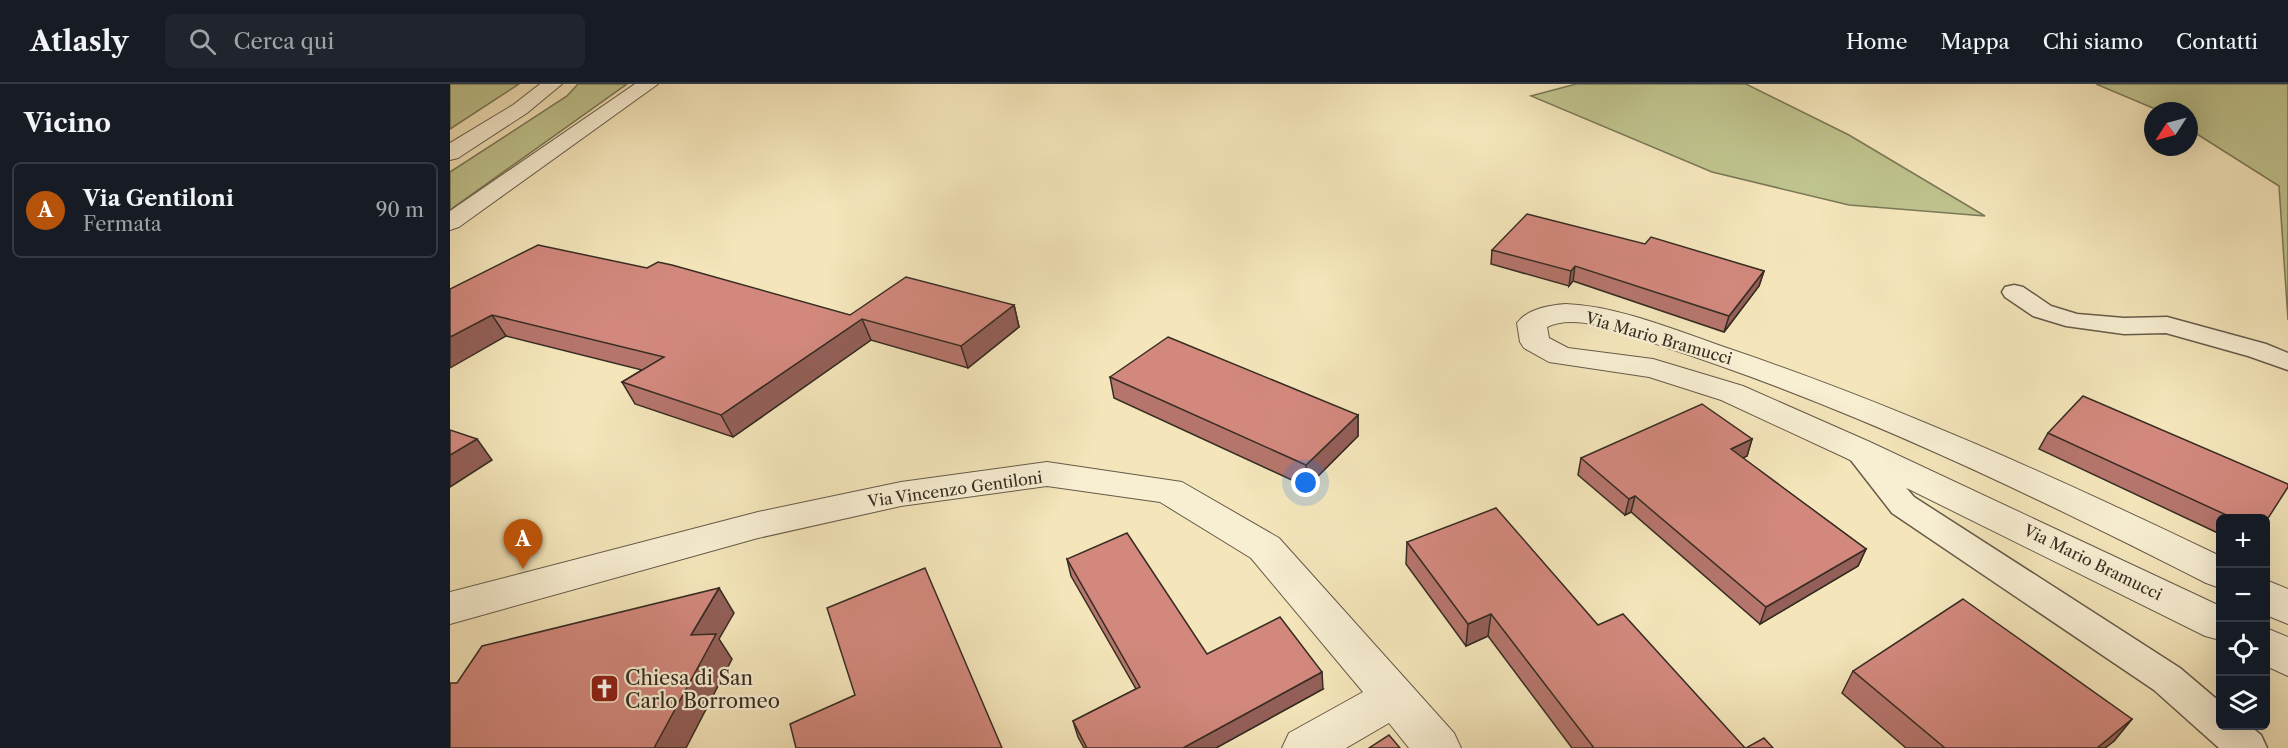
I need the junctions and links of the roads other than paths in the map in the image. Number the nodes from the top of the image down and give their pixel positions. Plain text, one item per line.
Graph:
1 (552, 84) edge
2 (648, 84) edge
3 (450, 153) edge
4 (450, 222) edge
5 (2014, 292) dead end
6 (2288, 363) edge
7 (1858, 450) junction
8 (2216, 571) edge
9 (2270, 599) edge
10 (450, 608) edge
11 (2288, 608) edge
12 (2216, 622) edge
13 (2270, 648) edge
14 (2288, 658) edge
15 (1394, 697) junction
16 (2216, 721) edge
17 (2227, 730) edge
18 (1305, 748) edge
19 (1438, 748) edge
20 (2247, 748) edge

1 - 3 street
2 - 4 street
5 - 6 lane
7 - 8 street, Via Mario Bramucci
7 - 12 street, Via Mario Bramucci
7 - 16 lane
9 - 11 street
10 - 15 street, Via Vincenzo Gentiloni
13 - 14 street
15 - 18 street
15 - 19 street, Via Vincenzo Gentiloni
17 - 20 lane

